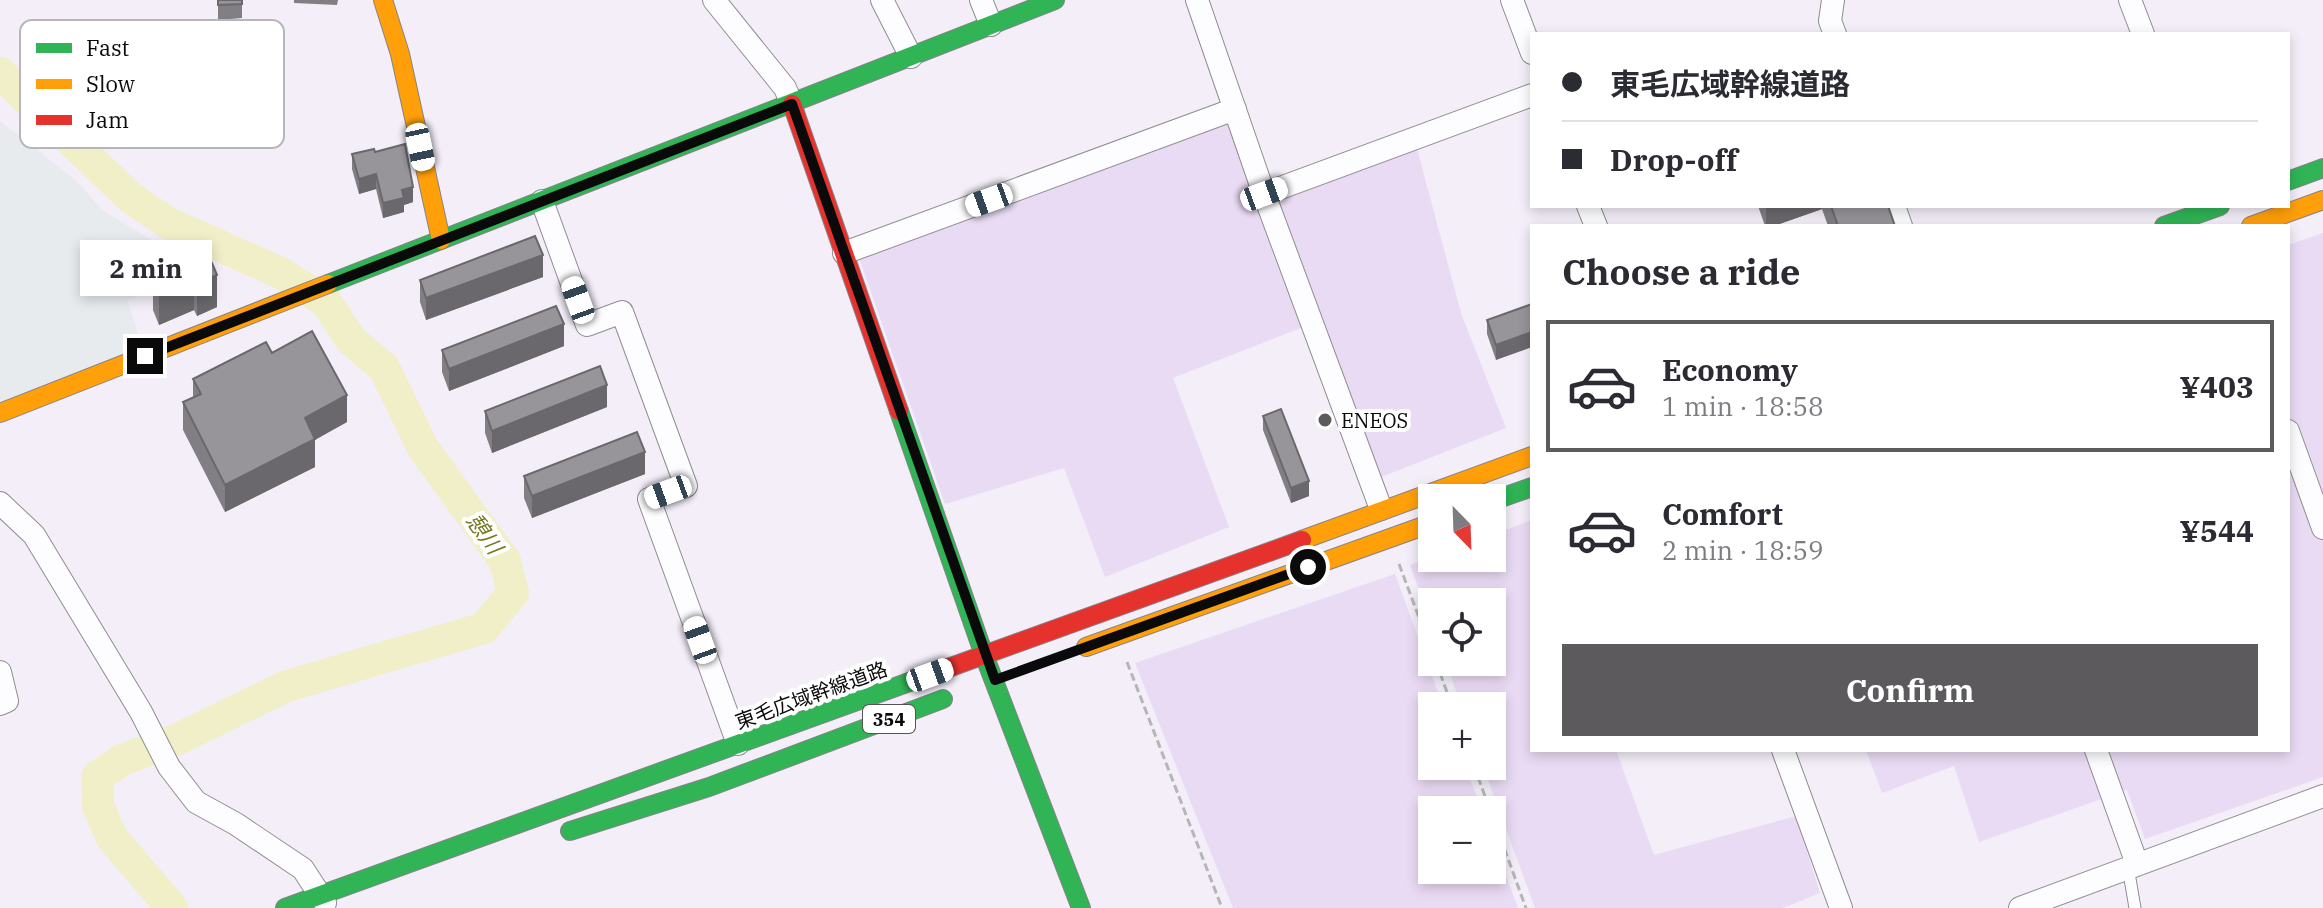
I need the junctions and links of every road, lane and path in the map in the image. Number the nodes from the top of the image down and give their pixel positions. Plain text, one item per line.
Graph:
1 (383, 0) edge
2 (714, 0) edge
3 (882, 0) edge
4 (981, 0) edge
5 (1055, 0) edge
6 (1197, 0) edge
7 (1512, 0) edge
8 (1833, 0) edge
9 (2130, 0) edge
10 (991, 25) junction
11 (1834, 32) edge
12 (2142, 32) edge
13 (1530, 48) edge
14 (911, 57) junction
15 (1530, 96) edge
16 (792, 104) junction
17 (1235, 109) junction
18 (2323, 168) edge
19 (2290, 180) edge
20 (1264, 194) junction
21 (2323, 200) edge
22 (542, 201) junction
23 (2211, 208) edge
24 (2169, 224) edge
25 (2257, 224) edge
26 (441, 240) junction
27 (844, 253) junction
28 (0, 413) edge
29 (2290, 437) edge
30 (1530, 457) edge
31 (1530, 488) edge
32 (1506, 496) edge
33 (0, 503) edge
34 (1381, 509) junction
35 (1418, 528) edge
36 (2323, 528) edge
37 (1390, 538) junction
38 (1418, 614) edge
39 (1117, 636) junction
40 (984, 655) junction
41 (1063, 655) dead end
42 (0, 672) edge
43 (987, 683) junction
44 (0, 704) edge
45 (738, 744) junction
46 (1784, 752) edge
47 (2097, 752) edge
48 (2323, 796) edge
49 (559, 834) dead end
50 (1506, 854) edge
51 (2133, 866) junction
52 (324, 901) edge
53 (285, 908) edge
54 (1081, 908) edge
55 (1222, 908) edge
56 (1526, 908) edge
57 (1841, 908) edge
58 (2020, 908) edge
59 (2135, 908) edge

1 - 26 main road
2 - 16 street
3 - 14 street
4 - 10 street
5 - 10 main road
6 - 17 street
7 - 13 street
8 - 11 street
9 - 12 street
10 - 14 main road
14 - 16 main road
15 - 20 street
16 - 22 main road
16 - 27 main road
17 - 20 street
17 - 27 street
18 - 19 main road
20 - 34 street
21 - 25 main road
22 - 26 main road
22 - 45 street
23 - 24 main road
26 - 28 main road
27 - 40 main road
29 - 36 street
30 - 34 main road, 東毛広域幹線道路 / 354
31 - 32 main road
33 - 52 street
34 - 40 main road, 東毛広域幹線道路 / 354
35 - 37 main road
37 - 38 path
37 - 39 main road
39 - 41 main road
39 - 55 path
40 - 43 main road
40 - 45 main road, 東毛広域幹線道路 / 354
42 - 44 street
43 - 49 main road, 354
43 - 54 main road
45 - 52 main road, 東毛広域幹線道路 / 354
46 - 57 street
47 - 51 street
48 - 51 street
50 - 56 path
51 - 58 street
51 - 59 lane
52 - 53 main road, 東毛広域幹線道路 / 354

